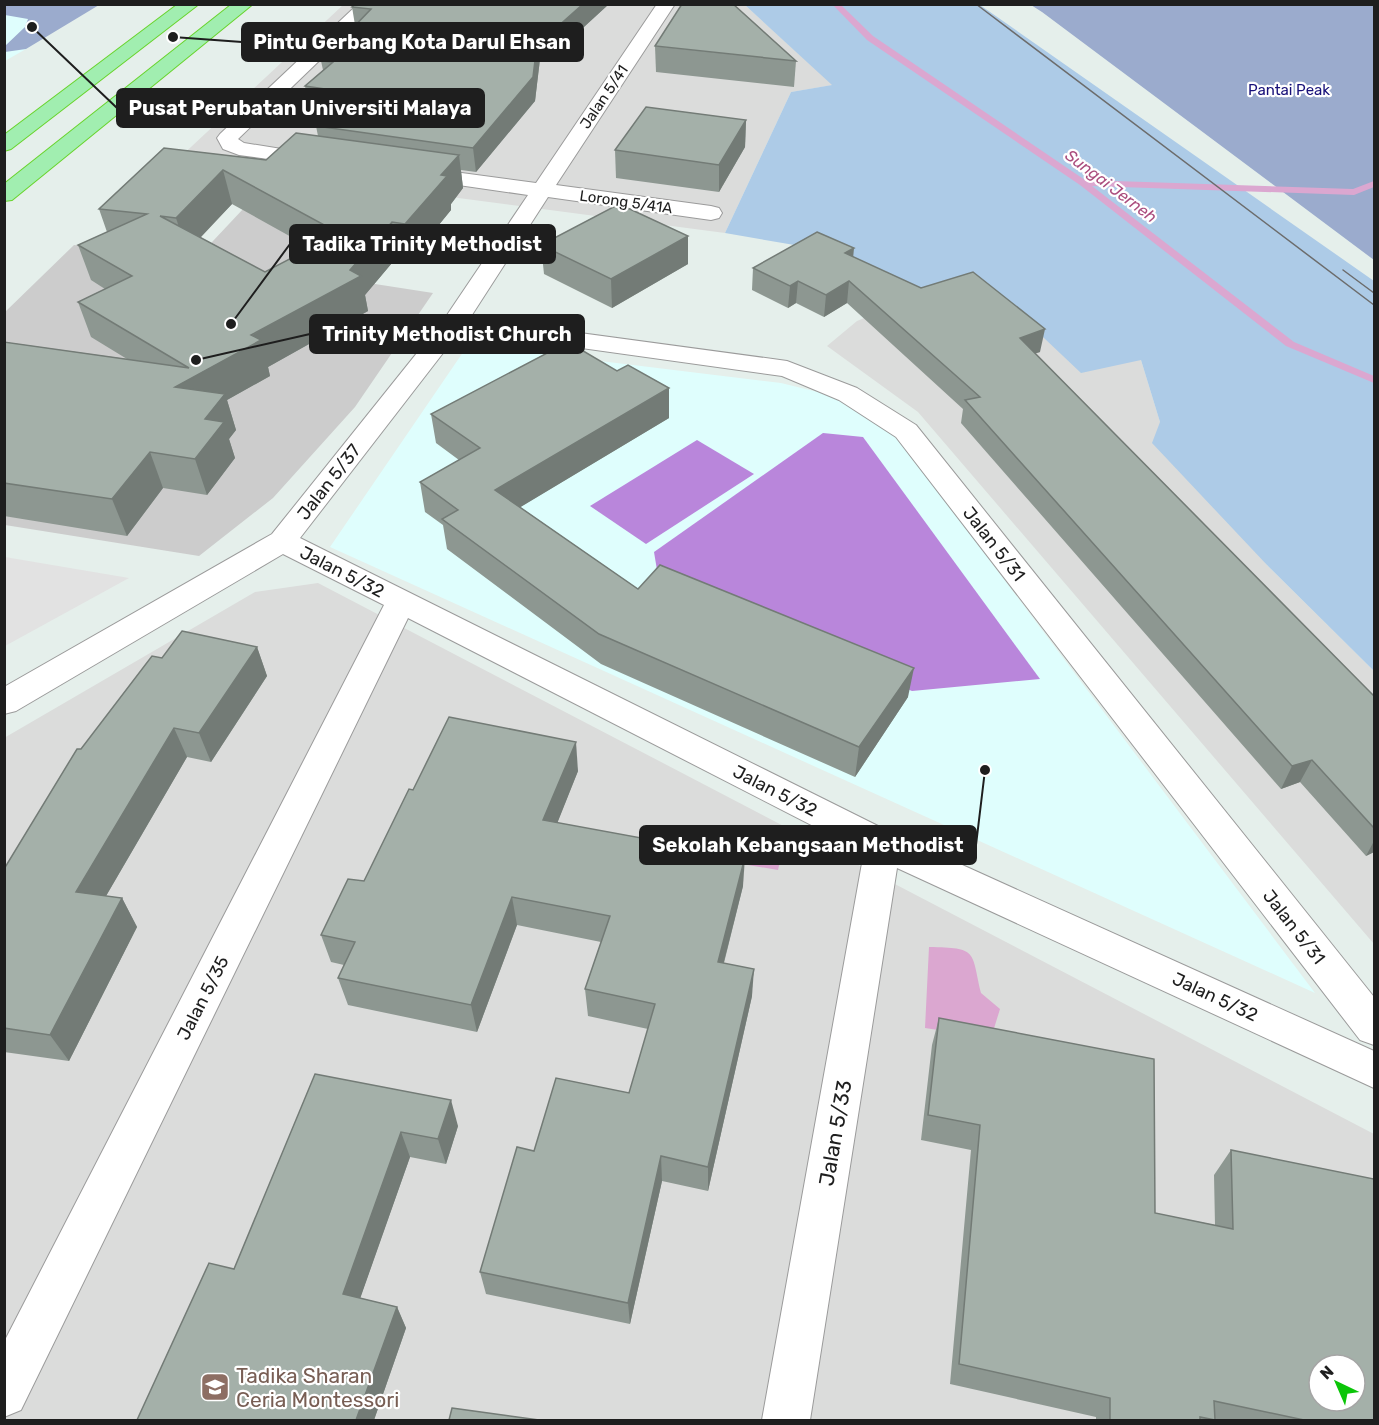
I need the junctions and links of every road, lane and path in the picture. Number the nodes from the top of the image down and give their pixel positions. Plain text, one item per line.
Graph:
1 (190, 4) edge
2 (244, 4) edge
3 (369, 4) edge
4 (666, 4) edge
5 (4, 145) edge
6 (334, 162) edge
7 (393, 170) edge
8 (541, 190) junction
9 (4, 195) edge
10 (711, 213) dead end
11 (454, 324) junction
12 (282, 541) junction
13 (401, 602) junction
14 (4, 702) edge
15 (883, 845) junction
16 (1374, 1027) edge
17 (1374, 1070) edge
18 (4, 1393) edge
19 (786, 1420) edge

1 - 5 highway
2 - 9 highway
3 - 6 street
4 - 8 street, Jalan 5/41
7 - 8 street, Lorong 5/41A
8 - 10 street, Lorong 5/41A
8 - 11 street, Jalan 5/37
11 - 12 street, Jalan 5/37
11 - 16 street, Jalan 5/31
12 - 13 street, Jalan 5/32
12 - 14 street, Jalan 5/37
13 - 15 street, Jalan 5/32
13 - 18 street, Jalan 5/35
15 - 17 street, Jalan 5/32
15 - 19 street, Jalan 5/33

